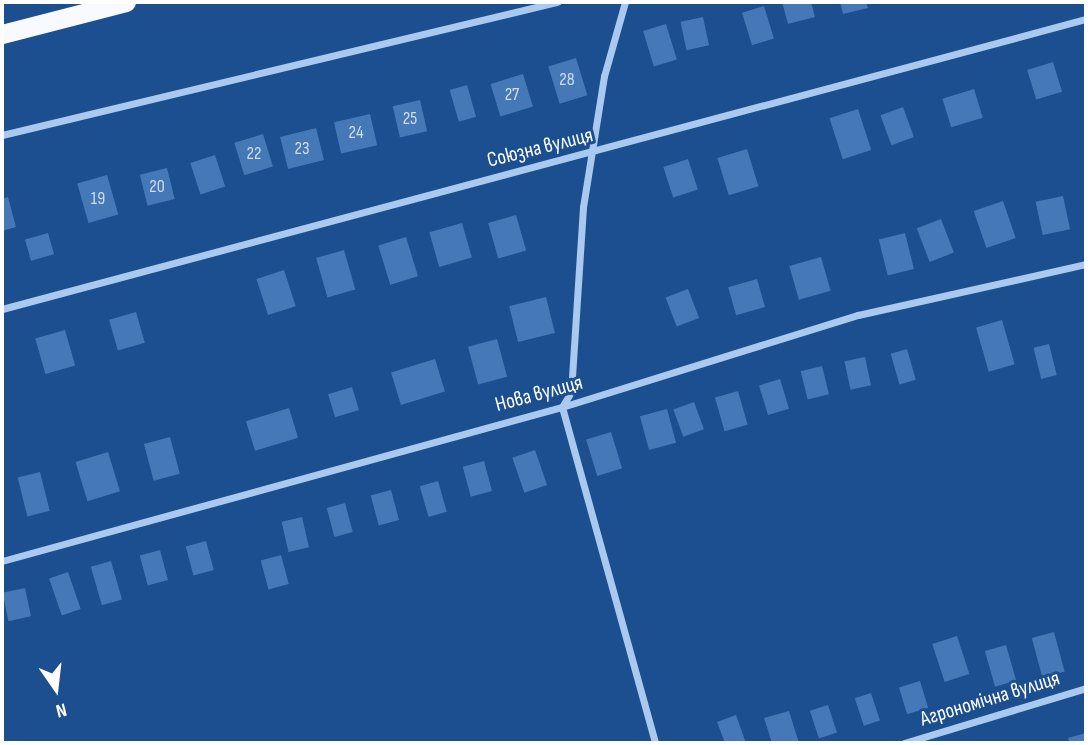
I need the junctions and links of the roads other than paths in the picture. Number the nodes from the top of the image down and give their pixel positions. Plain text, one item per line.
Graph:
1 (126, 2) edge
2 (557, 2) edge
3 (625, 2) edge
4 (1086, 19) edge
5 (2, 34) edge
6 (2, 135) edge
7 (592, 154) junction
8 (1086, 264) edge
9 (2, 309) edge
10 (562, 407) junction
11 (2, 561) edge
12 (1086, 688) edge
13 (655, 743) edge
14 (904, 743) edge

1 - 5 highway
2 - 6 street
3 - 7 street
4 - 7 street, Союзна вулиця
7 - 9 street, Союзна вулиця
7 - 10 street
8 - 10 street, Нова вулиця
10 - 11 street, Нова вулиця
10 - 13 street
12 - 14 street, Агрономічна вулиця

